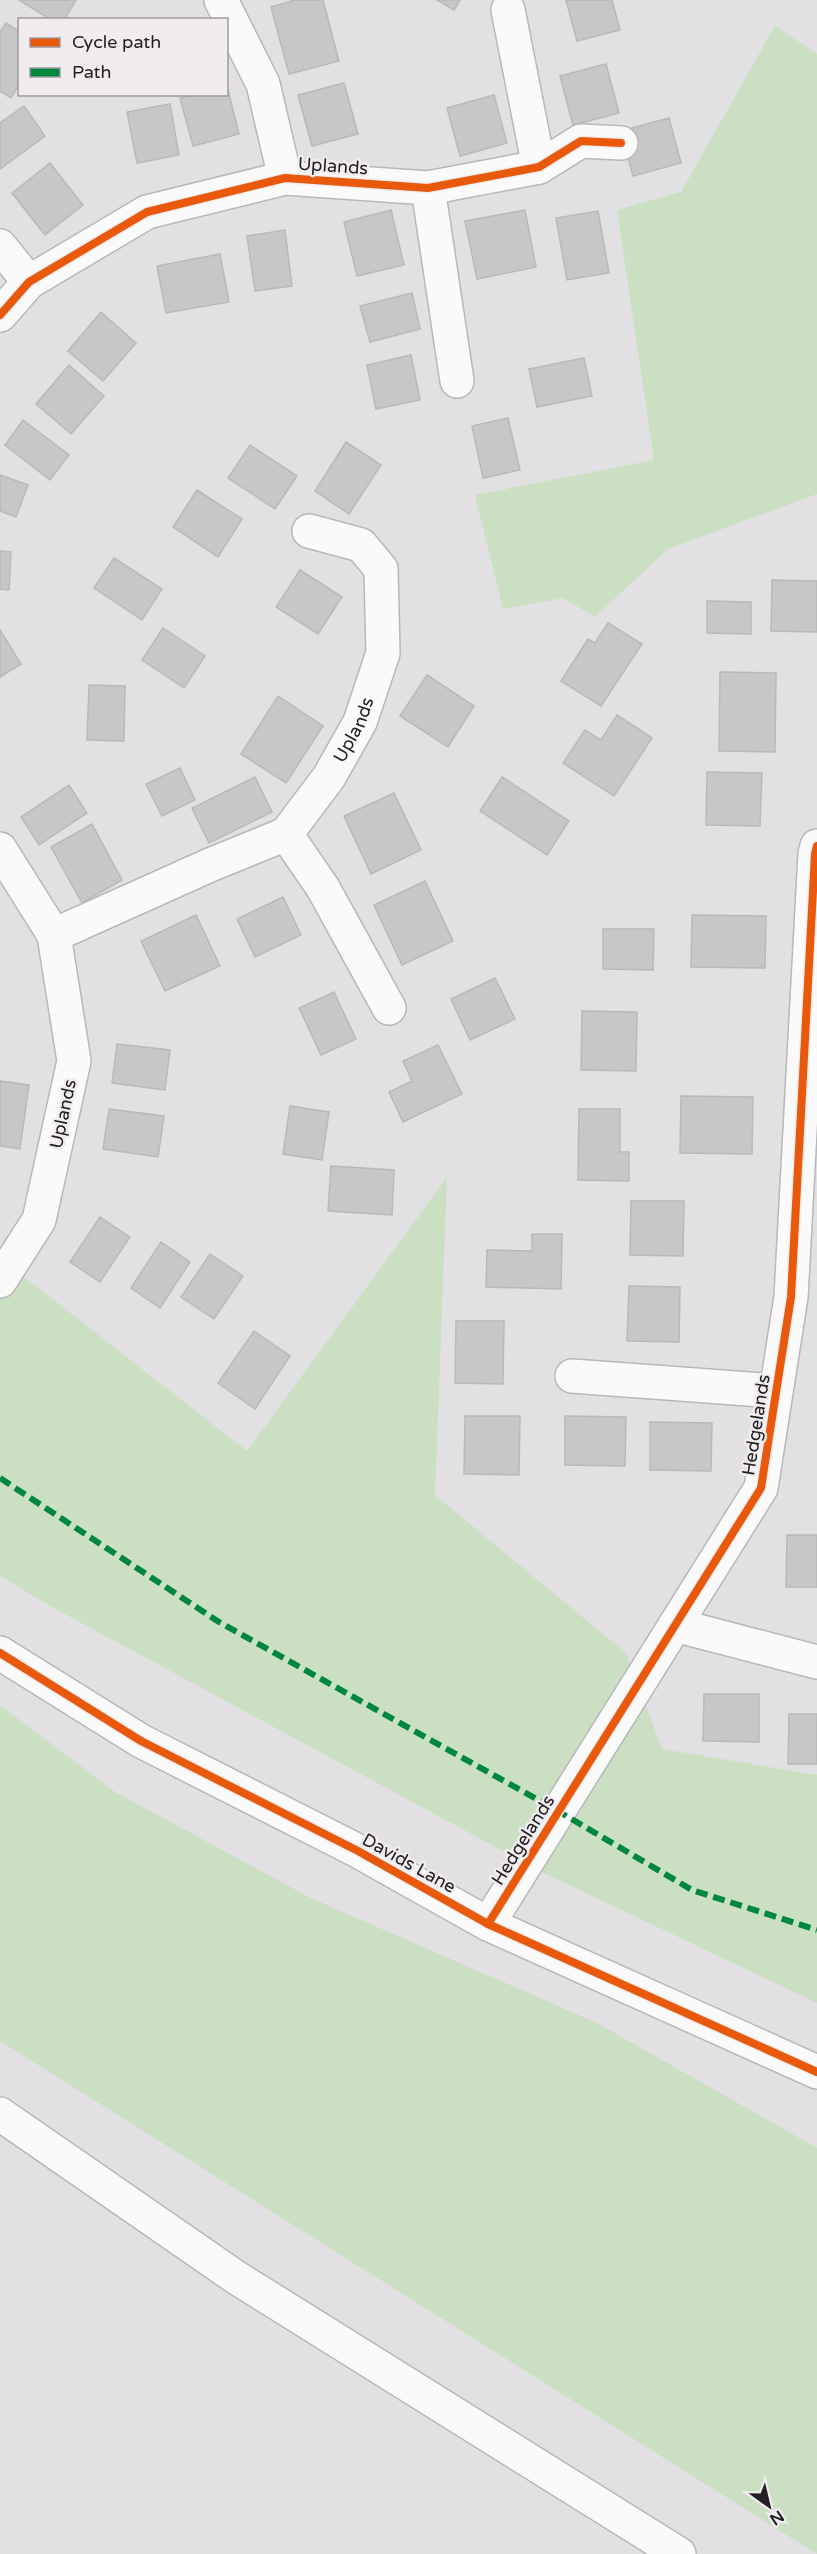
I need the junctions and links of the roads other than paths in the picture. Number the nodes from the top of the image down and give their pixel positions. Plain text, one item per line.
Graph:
1 (221, 0) edge
2 (508, 10) dead end
3 (621, 143) dead end
4 (539, 167) junction
5 (285, 178) junction
6 (428, 188) junction
7 (0, 246) edge
8 (29, 282) junction
9 (0, 315) edge
10 (457, 381) dead end
11 (309, 531) dead end
12 (286, 834) junction
13 (817, 846) edge
14 (0, 849) edge
15 (814, 926) edge
16 (54, 935) junction
17 (389, 1008) dead end
18 (0, 1281) edge
19 (804, 1298) edge
20 (572, 1376) dead end
21 (776, 1391) junction
22 (675, 1625) junction
23 (0, 1653) edge
24 (817, 1662) edge
25 (488, 1924) junction
26 (817, 2072) edge
27 (0, 2114) edge
28 (679, 2554) edge

1 - 5 main road, Uplands
2 - 4 main road
3 - 4 main road, Uplands
4 - 6 main road, Uplands
5 - 6 main road, Uplands
5 - 8 main road, Uplands
6 - 10 main road
7 - 8 main road
8 - 9 main road, Uplands
11 - 12 main road, Uplands
12 - 16 main road
12 - 17 main road
13 - 15 main road, Hedgelands
14 - 16 main road, Uplands
15 - 19 main road, Hedgelands
16 - 18 main road, Uplands
19 - 21 main road, Hedgelands
20 - 21 main road, Hedgelands
21 - 22 main road, Hedgelands
22 - 24 main road
22 - 25 main road, Hedgelands
23 - 25 main road, Davids Lane
25 - 26 main road, Davids Lane
27 - 28 main road

